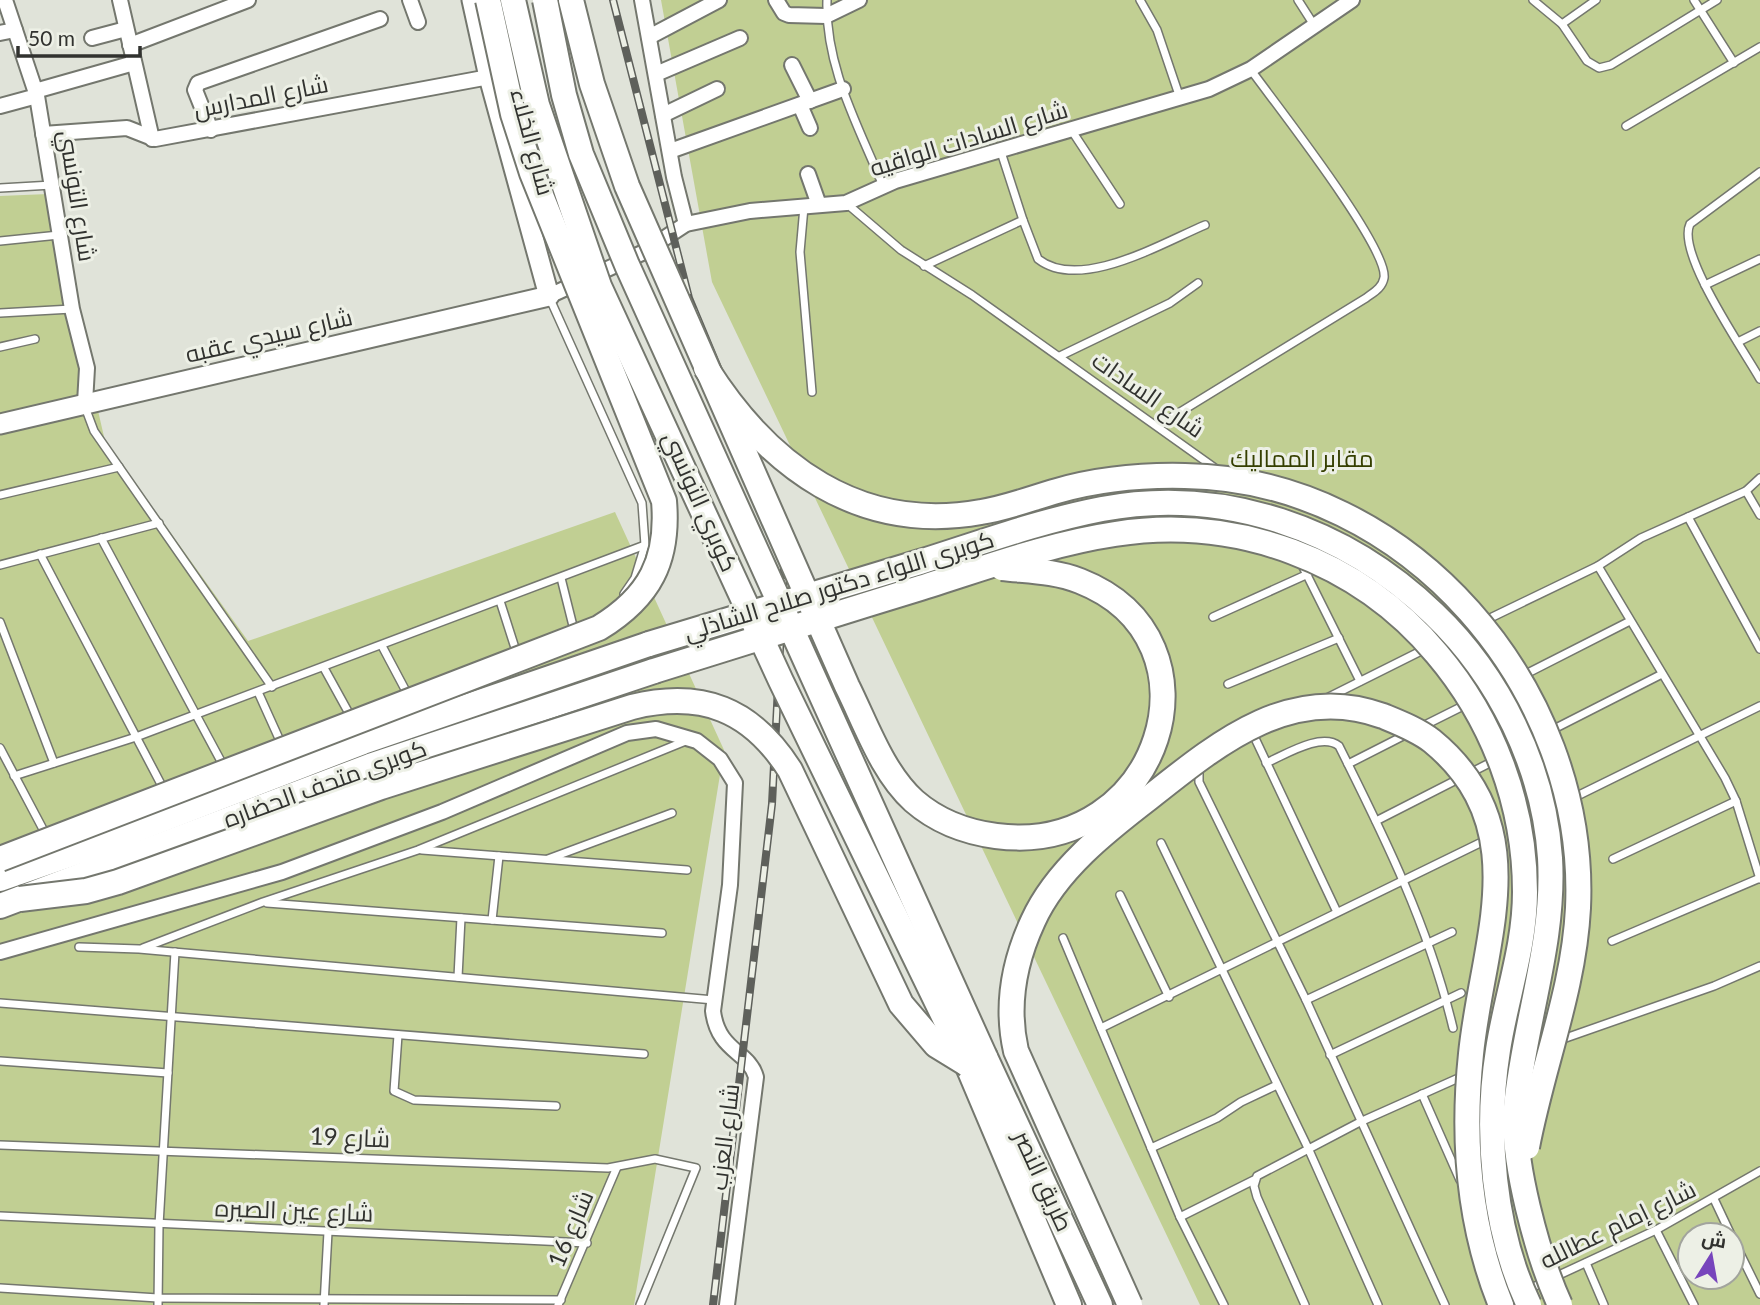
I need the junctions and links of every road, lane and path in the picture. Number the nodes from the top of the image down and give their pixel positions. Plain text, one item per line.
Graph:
1 (5, 0) edge
2 (120, 0) edge
3 (248, 0) edge
4 (410, 0) edge
5 (472, 0) edge
6 (488, 0) edge
7 (513, 0) edge
8 (545, 0) edge
9 (571, 0) edge
10 (642, 0) edge
11 (719, 0) edge
12 (776, 0) edge
13 (827, 0) edge
14 (859, 0) edge
15 (1140, 0) edge
16 (1298, 0) edge
17 (1352, 0) edge
18 (1533, 0) edge
19 (1596, 0) edge
20 (1694, 0) edge
21 (1717, 0) edge
22 (221, 5) edge
23 (1700, 10) junction
24 (827, 16) junction
25 (380, 19) dead end
26 (418, 22) dead end
27 (1562, 24) junction
28 (1314, 25) junction
29 (126, 29) junction
30 (8, 31) edge
31 (649, 37) junction
32 (92, 38) dead end
33 (740, 38) dead end
34 (130, 45) junction
35 (1760, 47) edge
36 (134, 63) junction
37 (1734, 63) junction
38 (792, 65) dead end
39 (1251, 69) junction
40 (656, 74) junction
41 (489, 77) junction
42 (717, 89) dead end
43 (843, 89) junction
44 (36, 93) junction
45 (1180, 99) junction
46 (805, 103) junction
47 (0, 106) edge
48 (663, 114) junction
49 (1626, 126) dead end
50 (810, 128) dead end
51 (211, 130) junction
52 (1072, 131) junction
53 (43, 134) junction
54 (152, 139) junction
55 (670, 152) junction
56 (1001, 152) junction
57 (1760, 172) edge
58 (808, 174) dead end
59 (53, 185) junction
60 (883, 186) junction
61 (0, 188) edge
62 (846, 203) junction
63 (1119, 204) dead end
64 (811, 205) junction
65 (1023, 220) junction
66 (686, 224) junction
67 (1205, 225) dead end
68 (60, 235) junction
69 (0, 241) edge
70 (1760, 259) edge
71 (924, 266) junction
72 (1198, 284) dead end
73 (1705, 285) junction
74 (549, 296) junction
75 (72, 309) junction
76 (0, 313) edge
77 (1760, 331) edge
78 (35, 339) dead end
79 (1738, 342) junction
80 (0, 347) edge
81 (1060, 356) junction
82 (706, 368) junction
83 (1760, 379) edge
84 (812, 392) dead end
85 (85, 403) junction
86 (0, 424) edge
87 (1159, 425) junction
88 (119, 467) junction
89 (1759, 481) edge
90 (1746, 491) junction
91 (0, 495) edge
92 (1249, 495) dead end
93 (1257, 504) dead end
94 (1760, 515) edge
95 (1688, 517) junction
96 (159, 523) junction
97 (1280, 532) dead end
98 (101, 538) junction
99 (1287, 542) dead end
100 (645, 545) junction
101 (40, 554) junction
102 (0, 565) edge
103 (990, 566) junction
104 (1598, 566) junction
105 (1308, 574) junction
106 (561, 578) junction
107 (500, 601) junction
108 (617, 602) dead end
109 (610, 608) dead end
110 (1213, 617) dead end
111 (1630, 621) junction
112 (0, 622) edge
113 (1473, 626) dead end
114 (574, 630) junction
115 (1461, 632) dead end
116 (1339, 638) junction
117 (1448, 639) dead end
118 (649, 644) joint
119 (1435, 645) dead end
120 (382, 646) junction
121 (1760, 649) edge
122 (516, 651) junction
123 (324, 668) junction
124 (654, 671) joint
125 (1662, 674) junction
126 (1360, 681) junction
127 (1228, 684) dead end
128 (272, 687) junction
129 (258, 692) junction
130 (408, 695) junction
131 (1760, 706) edge
132 (194, 715) junction
133 (351, 717) junction
134 (1253, 734) junction
135 (1700, 736) junction
136 (136, 737) junction
137 (1538, 738) dead end
138 (692, 739) junction
139 (281, 743) junction
140 (1525, 744) dead end
141 (0, 748) edge
142 (54, 763) junction
143 (1266, 763) junction
144 (1348, 764) junction
145 (223, 765) junction
146 (15, 776) junction
147 (163, 788) junction
148 (1736, 802) junction
149 (672, 813) dead end
150 (1540, 814) dead end
151 (1528, 820) dead end
152 (1376, 821) junction
153 (45, 833) junction
154 (23, 840) dead end
155 (1161, 843) dead end
156 (418, 850) junction
157 (499, 856) junction
158 (0, 859) edge
159 (1614, 859) dead end
160 (544, 860) junction
161 (687, 870) dead end
162 (0, 879) edge
163 (1405, 879) junction
164 (1760, 879) edge
165 (1120, 895) dead end
166 (10, 902) edge
167 (263, 902) junction
168 (1337, 912) junction
169 (461, 918) junction
170 (492, 920) junction
171 (1452, 932) dead end
172 (662, 933) dead end
173 (1063, 938) dead end
174 (1277, 941) junction
175 (1612, 942) dead end
176 (1430, 943) junction
177 (79, 947) dead end
178 (139, 949) junction
179 (0, 952) edge
180 (176, 952) junction
181 (1760, 966) edge
182 (1221, 968) junction
183 (458, 977) junction
184 (1461, 993) dead end
185 (1169, 997) junction
186 (714, 1000) junction
187 (1306, 1000) junction
188 (1446, 1000) junction
189 (0, 1003) edge
190 (172, 1015) junction
191 (1101, 1027) junction
192 (1453, 1028) dead end
193 (398, 1035) junction
194 (1546, 1045) dead end
195 (1533, 1050) dead end
196 (644, 1054) dead end
197 (1330, 1055) junction
198 (976, 1060) junction
199 (0, 1061) edge
200 (168, 1073) junction
201 (1277, 1085) junction
202 (1422, 1094) junction
203 (556, 1106) dead end
204 (1360, 1122) junction
205 (0, 1145) edge
206 (1152, 1148) junction
207 (1308, 1148) junction
208 (165, 1149) junction
209 (618, 1167) junction
210 (1760, 1171) edge
211 (1524, 1179) junction
212 (1254, 1180) junction
213 (1714, 1199) junction
214 (0, 1216) edge
215 (1180, 1217) junction
216 (1725, 1221) edge
217 (159, 1225) junction
218 (1656, 1230) junction
219 (328, 1232) junction
220 (587, 1243) junction
221 (1586, 1263) junction
222 (1746, 1265) edge
223 (0, 1288) edge
224 (1760, 1294) edge
225 (324, 1301) edge
226 (158, 1302) edge
227 (559, 1302) edge
228 (1515, 1303) edge
229 (640, 1305) edge
230 (727, 1305) edge
231 (1069, 1305) edge
232 (1100, 1305) edge
233 (1130, 1305) edge
234 (1224, 1305) edge
235 (1305, 1305) edge
236 (1378, 1305) edge
237 (1444, 1305) edge
238 (1489, 1305) edge
239 (1560, 1305) edge
240 (1604, 1305) edge
241 (1694, 1305) edge

1 - 30 street, شارع التونسي
2 - 29 street
3 - 22 street
4 - 26 street
5 - 41 street, شارع الخلاء
6 - 158 highway, bridge
7 - 198 highway, كوبري التونسي, bridge
8 - 198 highway, كوبري التونسي, bridge
9 - 82 highway, bridge
10 - 31 street
11 - 31 street
12 - 24 street
13 - 24 lane
14 - 24 street
15 - 45 lane
16 - 28 lane
17 - 28 street, شارع السادات الواقيه
18 - 27 lane
19 - 27 lane
20 - 23 lane
21 - 23 lane
22 - 34 street
23 - 27 lane
23 - 37 lane
24 - 43 lane
25 - 51 street
28 - 39 street, شارع السادات الواقيه
29 - 32 street
29 - 34 street
30 - 44 street, شارع التونسي
31 - 40 street
33 - 40 street
34 - 36 street
35 - 37 lane
36 - 44 street
36 - 54 street
37 - 49 lane
38 - 46 street
39 - 45 street, شارع السادات الواقيه
39 - 87 lane
40 - 48 street
41 - 51 street, شارع المدارس
41 - 74 street, شارع الخلاء
42 - 48 street
43 - 46 street
43 - 60 lane
44 - 47 street
44 - 53 street, شارع التونسي
45 - 52 street, شارع السادات الواقيه
46 - 50 street
46 - 55 street
48 - 55 street
51 - 54 street, شارع المدارس
52 - 56 street, شارع السادات الواقيه
52 - 63 lane
53 - 54 street, شارع المدارس
53 - 59 street, شارع التونسي
55 - 66 street
56 - 60 street, شارع السادات الواقيه
56 - 65 lane
57 - 73 lane
58 - 64 street
59 - 61 lane
59 - 68 street, شارع التونسي
60 - 62 street, شارع السادات الواقيه
62 - 64 street, شارع السادات الواقيه
62 - 71 lane, شارع السادات
64 - 66 street, شارع السادات الواقيه
64 - 84 lane
65 - 67 lane
65 - 71 lane
66 - 74 street, شارع السادات الواقيه
68 - 69 lane
68 - 75 street, شارع التونسي
70 - 73 lane
71 - 81 lane, شارع السادات
72 - 81 lane
73 - 79 lane
74 - 85 street, شارع سيدي عقبه
74 - 100 lane
75 - 76 lane
75 - 85 street, شارع التونسي
77 - 79 lane
78 - 80 lane
79 - 83 lane
81 - 87 lane, شارع السادات
82 - 103 highway, bridge
82 - 211 highway, bridge
85 - 86 street, شارع سيدي عقبه
85 - 88 lane
87 - 92 lane, شارع السادات
88 - 91 lane
88 - 96 lane
89 - 90 lane
90 - 94 lane
90 - 95 lane
93 - 97 lane
95 - 104 lane
95 - 121 lane
96 - 98 lane
96 - 128 lane
98 - 101 lane
98 - 132 lane
99 - 105 lane
100 - 106 lane
100 - 108 lane
101 - 102 lane
101 - 136 lane
103 - 124 highway, كوبرى اللواء دكتور صلاح الشاذلي, bridge
103 - 228 highway, كوبرى اللواء دكتور صلاح الشاذلي, bridge
104 - 111 lane
104 - 113 lane
105 - 110 lane
105 - 116 lane
106 - 107 lane
106 - 114 lane
107 - 120 lane
107 - 122 lane
109 - 114 lane
111 - 125 lane
111 - 144 lane
112 - 142 lane
114 - 122 lane
115 - 117 lane
116 - 126 lane
116 - 127 lane
118 - 162 highway, كوبرى متحف الحضاره
118 - 211 highway, كوبرى اللواء دكتور صلاح الشاذلي, bridge
119 - 126 lane
120 - 123 lane
120 - 130 lane
122 - 130 lane
123 - 128 lane
123 - 133 lane
124 - 166 highway, كوبرى متحف الحضاره, bridge
125 - 135 lane
125 - 137 lane
126 - 134 lane
128 - 129 lane
129 - 132 lane
129 - 139 lane
130 - 133 lane
131 - 135 lane
132 - 136 lane
132 - 145 lane
133 - 139 lane
134 - 143 lane
134 - 174 lane
135 - 148 lane
135 - 150 lane
136 - 142 lane
136 - 147 lane
138 - 156 lane
138 - 179 street
138 - 186 street, شارع العزب
139 - 145 lane
140 - 152 lane
141 - 146 lane
142 - 146 lane
143 - 144 lane
143 - 168 lane
144 - 152 lane
145 - 147 lane
146 - 153 lane
147 - 153 lane
148 - 159 lane
148 - 164 lane
149 - 160 lane
151 - 163 lane
152 - 163 lane
153 - 154 lane
155 - 182 lane
156 - 157 lane
156 - 167 lane
157 - 160 lane
157 - 170 lane
160 - 161 lane
163 - 168 lane
163 - 176 lane
164 - 175 lane
165 - 185 lane
166 - 198 highway, bridge
167 - 169 lane
167 - 178 lane
168 - 174 lane
169 - 170 lane
169 - 183 lane
170 - 172 lane
171 - 176 lane
173 - 191 lane
174 - 182 lane
174 - 187 lane
176 - 187 lane
176 - 188 lane
177 - 178 lane
178 - 180 lane
180 - 183 lane
180 - 190 lane
181 - 194 lane
182 - 185 lane
182 - 201 lane
183 - 186 lane
184 - 188 lane
185 - 191 lane
186 - 230 street, شارع العزب
187 - 197 lane
188 - 192 lane
188 - 197 lane
189 - 190 lane
190 - 193 lane
190 - 200 lane
191 - 206 lane
193 - 196 lane
193 - 203 lane
195 - 202 lane
197 - 204 lane
198 - 231 highway, طريق النصر
198 - 232 highway, طريق النصر
199 - 200 lane
200 - 208 lane
201 - 206 lane
201 - 207 lane
202 - 204 lane
202 - 228 lane
204 - 207 lane
204 - 237 lane
205 - 208 lane, شارع 19
206 - 215 lane
207 - 212 lane
207 - 236 lane
208 - 209 lane, شارع 19
208 - 217 lane
209 - 220 lane, شارع 16
209 - 229 lane, شارع 19
210 - 213 lane, شارع إمام عطالله
211 - 239 highway, كوبرى اللواء دكتور صلاح الشاذلي, bridge
212 - 215 lane
212 - 235 lane
213 - 216 lane
213 - 218 lane, شارع إمام عطالله
214 - 217 lane, شارع عين الصيره
215 - 234 lane
217 - 219 lane, شارع عين الصيره
217 - 226 lane
218 - 221 lane, شارع إمام عطالله
218 - 241 lane
219 - 220 lane, شارع عين الصيره
219 - 225 lane
220 - 227 lane, شارع 16
221 - 228 lane, شارع إمام عطالله
221 - 240 lane
222 - 224 lane
223 - 226 lane
225 - 226 lane
225 - 227 lane
228 - 233 highway, bridge
228 - 238 lane, شارع إمام عطالله

